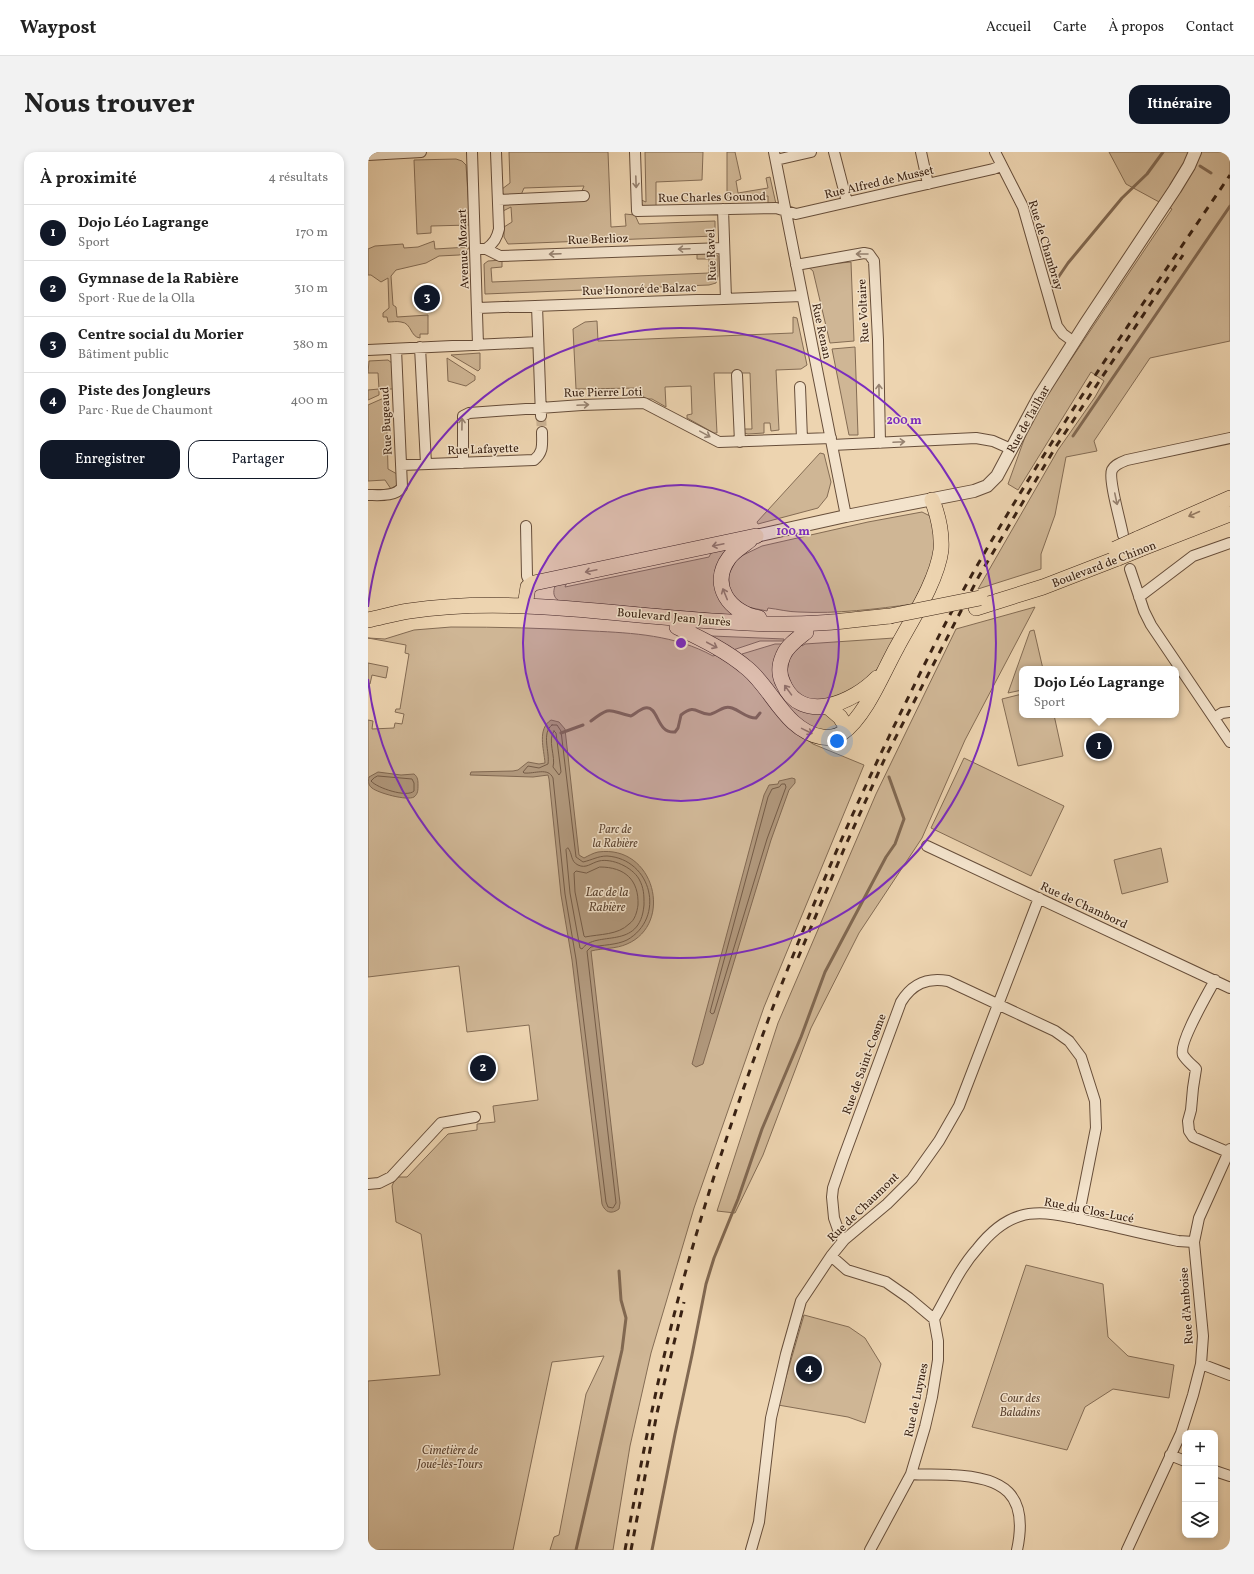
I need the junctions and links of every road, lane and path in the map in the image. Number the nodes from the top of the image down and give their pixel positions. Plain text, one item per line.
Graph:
1 (421, 152) edge
2 (472, 152) edge
3 (496, 152) edge
4 (635, 152) edge
5 (811, 152) edge
6 (834, 152) edge
7 (921, 152) edge
8 (995, 152) edge
9 (1195, 152) edge
10 (368, 155) edge
11 (775, 156) edge
12 (1001, 166) junction
13 (928, 184) junction
14 (584, 196) dead end
15 (498, 200) junction
16 (847, 202) junction
17 (723, 209) junction
18 (786, 212) junction
19 (723, 248) junction
20 (476, 249) junction
21 (486, 249) junction
22 (796, 265) junction
23 (802, 296) junction
24 (726, 299) junction
25 (537, 306) junction
26 (478, 308) junction
27 (538, 342) junction
28 (1074, 342) junction
29 (478, 345) junction
30 (396, 348) junction
31 (420, 348) junction
32 (368, 350) edge
33 (737, 375) dead end
34 (800, 387) dead end
35 (541, 413) junction
36 (542, 432) tunnel mouth
37 (1230, 438) edge
38 (802, 439) junction
39 (740, 442) junction
40 (832, 442) junction
41 (880, 443) junction
42 (1011, 449) junction
43 (463, 463) junction
44 (426, 464) junction
45 (401, 465) junction
46 (368, 495) edge
47 (1230, 498) edge
48 (932, 500) junction
49 (1230, 514) edge
50 (846, 516) junction
51 (526, 526) dead end
52 (756, 536) junction
53 (1134, 541) junction
54 (1230, 543) edge
55 (1130, 569) dead end
56 (531, 585) junction
57 (1139, 597) junction
58 (978, 603) joint
59 (525, 606) junction
60 (368, 620) edge
61 (890, 620) junction
62 (782, 623) junction
63 (368, 624) edge
64 (677, 627) junction
65 (806, 632) junction
66 (1178, 666) edge
67 (1179, 667) edge
68 (884, 672) junction
69 (827, 706) junction
70 (1230, 712) edge
71 (1214, 718) junction
72 (847, 728) junction
73 (1230, 742) edge
74 (927, 846) dead end
75 (1039, 898) junction
76 (1214, 980) junction
77 (1230, 988) edge
78 (997, 1004) junction
79 (475, 1117) dead end
80 (1230, 1152) edge
81 (368, 1184) edge
82 (1078, 1219) junction
83 (844, 1240) junction
84 (1194, 1242) junction
85 (832, 1256) junction
86 (934, 1318) junction
87 (1201, 1364) junction
88 (1230, 1375) edge
89 (1170, 1455) junction
90 (1182, 1460) edge
91 (1218, 1472) edge
92 (911, 1474) junction
93 (1230, 1476) edge
94 (751, 1550) edge
95 (870, 1550) edge
96 (1017, 1550) edge
97 (1127, 1550) edge

1 - 10 street
2 - 20 street, Avenue Mozart
3 - 15 street, Avenue Mozart
4 -> 17 street, Rue Charles Gounod
5 - 11 street
6 - 16 street
7 - 13 street
8 - 12 street, Rue de Chambray
9 - 28 street, Rue de Tailhar
11 - 18 street, Rue Renan
12 - 13 street, Rue Alfred de Musset
12 - 28 street, Rue de Chambray
13 - 16 street, Rue Alfred de Musset
14 - 15 street
15 - 21 street, Avenue Mozart
16 - 18 street, Rue Alfred de Musset
17 - 18 street, Rue Charles Gounod
17 - 19 street, Rue Ravel
18 - 22 street, Rue Renan
19 -> 21 street, Rue Berlioz
19 - 24 street, Rue Ravel
20 - 21 street, Rue Berlioz
20 - 26 street, Avenue Mozart
22 - 23 street, Rue Renan
41 -> 22 street, Rue Voltaire
23 - 24 street, Rue Honoré de Balzac
23 - 40 street, Rue Renan
24 - 25 street, Rue Honoré de Balzac
25 - 26 street, Rue Honoré de Balzac
25 - 27 street
26 - 29 street, Avenue Mozart
27 - 29 street
27 - 35 street
28 - 42 street, Rue de Tailhar
29 - 31 street
30 - 31 street
30 - 32 street
30 - 45 street, Rue Bugeaud
31 - 44 street
33 - 39 street
34 - 38 street
35 -> 39 street, Rue Pierre Loti
43 -> 35 street, Rue Pierre Loti
36 - 43 street, Rue Lafayette
37 -> 53 street, Boulevard de Chinon
38 - 39 street, Rue Pierre Loti
38 - 40 street, Rue Pierre Loti
40 - 41 street, Rue Pierre Loti
40 - 50 street, Rue Renan
41 -> 42 street, Rue Pierre Loti
42 - 48 street, Rue de Tailhar
43 - 44 street, Rue Lafayette
44 - 45 street, Rue Lafayette
45 - 46 street, Rue Bugeaud
47 -> 53 main road, Boulevard de Chinon
48 - 50 street, Rue de Tailhar
48 - 68 main road
49 - 53 main road, Boulevard de Chinon
50 - 52 street, Rue de Tailhar
51 - 56 street
52 -> 56 main road
62 -> 52 main road
53 - 58 main road, Boulevard de Chinon, bridge
54 - 57 street
55 - 57 street
56 - 59 main road
57 - 66 street
58 - 61 main road, Boulevard Jean Jaurès, bridge
59 - 60 main road, Boulevard Jean Jaurès
59 - 62 main road, Boulevard Jean Jaurès
61 - 62 main road, Boulevard Jean Jaurès
61 - 65 main road, Boulevard Jean Jaurès
63 - 64 main road, Boulevard Jean Jaurès
64 - 65 main road, Boulevard Jean Jaurès
64 -> 72 main road
69 -> 65 main road
67 - 71 street
68 - 69 main road
68 - 72 main road
69 - 72 main road
70 - 71 street
71 - 73 street
74 - 75 street, Rue de Chambord
75 - 76 street, Rue de Chambord
75 - 78 street, Rue de Chaumont
76 - 77 street, Rue de Chambord
76 - 80 street
78 - 82 street, Rue de Saint-Cosme
78 - 83 street, Rue de Chaumont
78 - 83 street, Rue de Saint-Cosme
79 - 81 street
80 - 84 street, Rue d'Amboise
82 - 84 street, Rue du Clos-Lucé
82 - 86 street, Rue du Clos-Lucé
83 - 85 street, Rue de Chaumont
84 - 87 street, Rue d'Amboise
85 - 86 street
85 - 94 street, Rue de Chaumont
86 - 92 street, Rue de Luynes
87 - 88 street
87 - 89 street, Rue d'Amboise
89 - 90 street
89 - 97 street, Rue d'Amboise
91 - 93 street
92 - 95 street, Rue de Luynes
92 - 96 street

